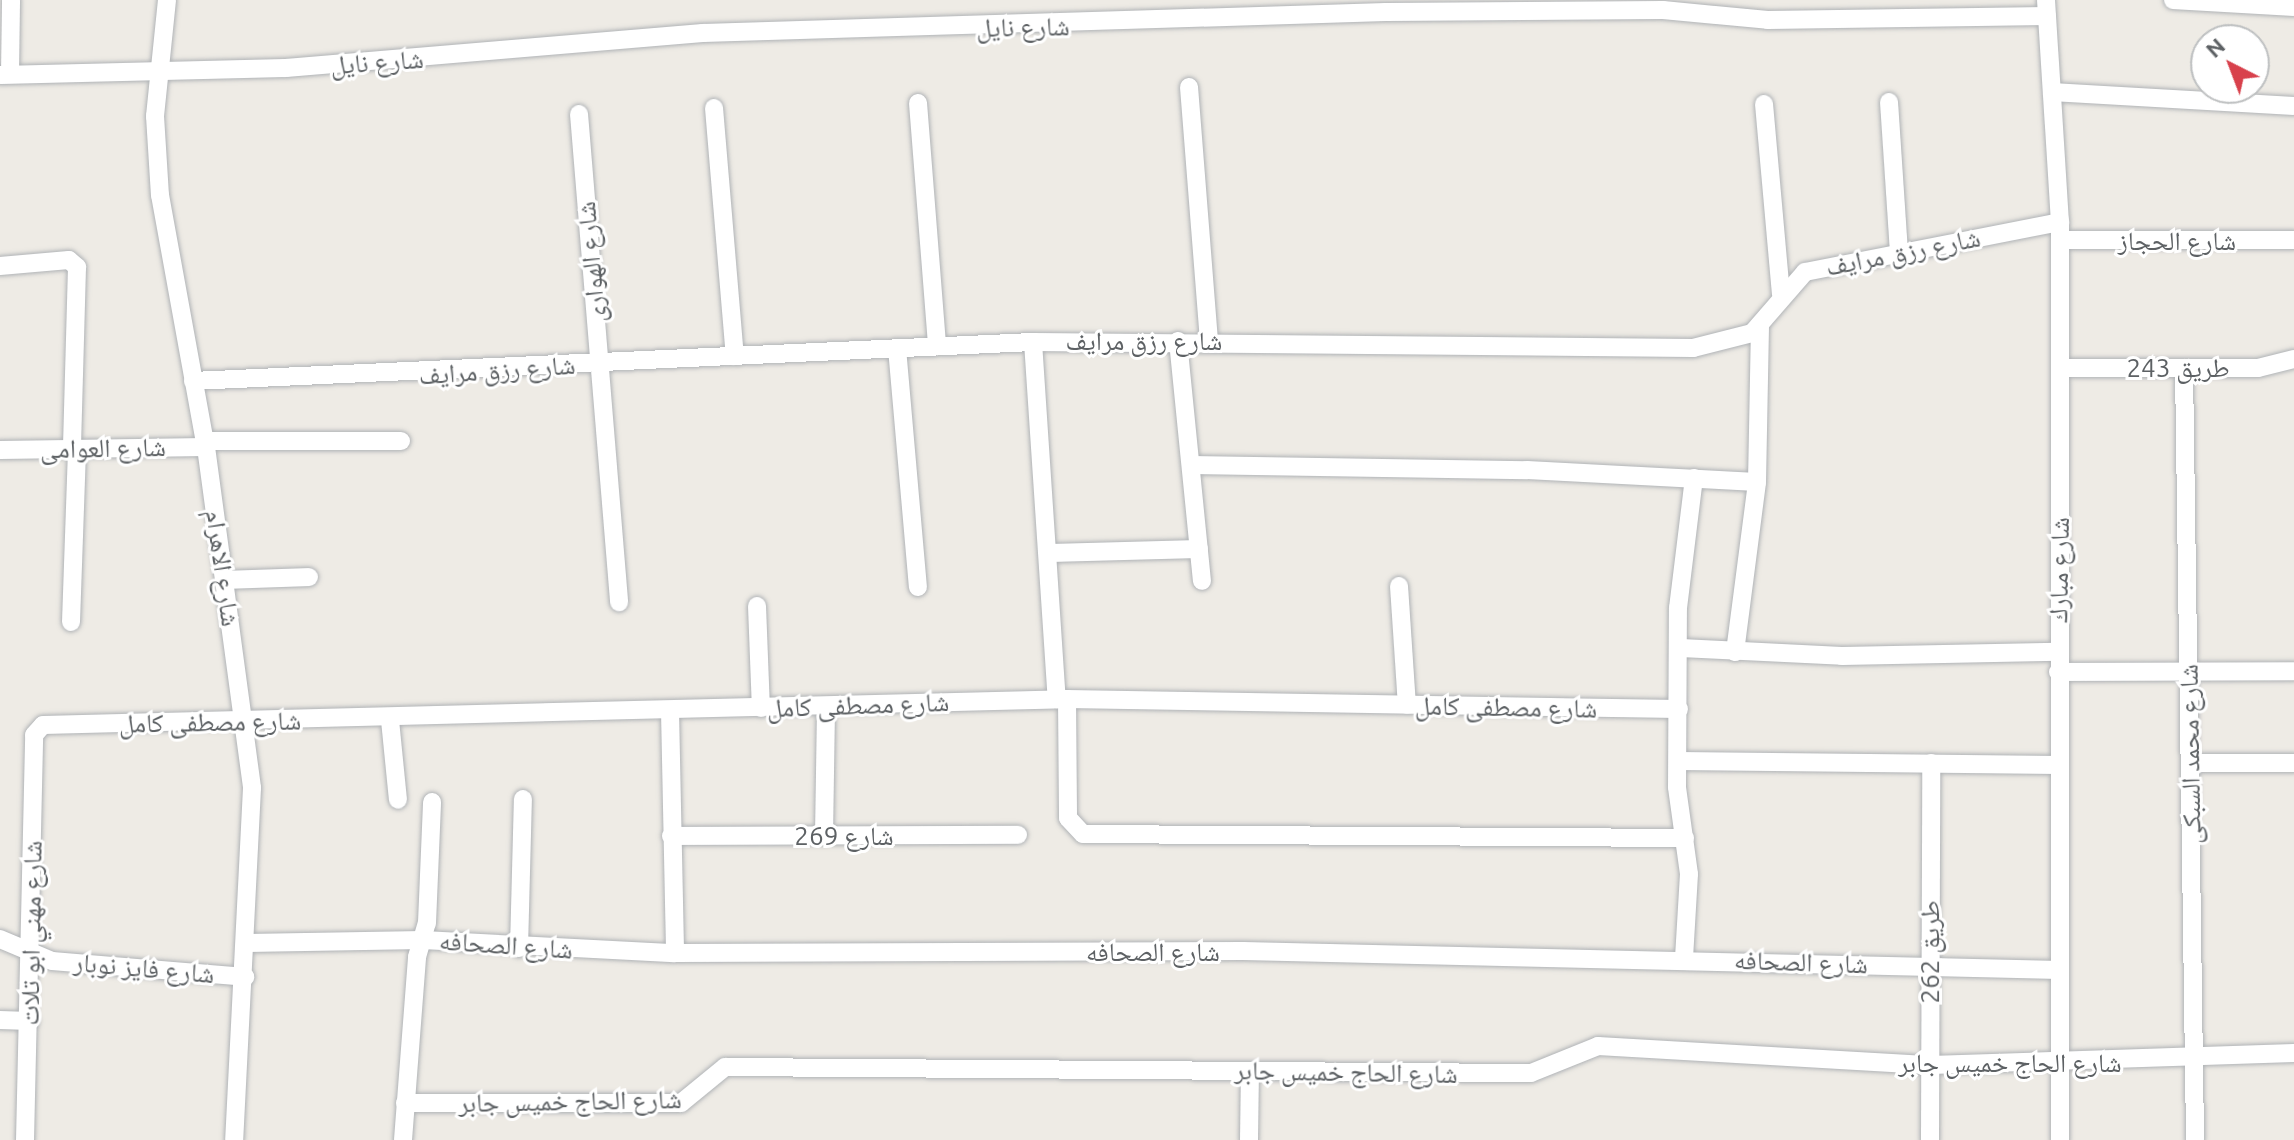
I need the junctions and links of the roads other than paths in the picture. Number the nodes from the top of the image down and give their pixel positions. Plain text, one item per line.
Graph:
1 (11, 0) edge
2 (167, 0) edge
3 (2173, 0) edge
4 (2294, 7) edge
5 (2046, 8) edge
6 (160, 70) junction
7 (5, 74) edge
8 (1189, 87) dead end
9 (2052, 92) junction
10 (1889, 102) dead end
11 (918, 103) dead end
12 (1764, 104) dead end
13 (2294, 106) edge
14 (714, 108) dead end
15 (579, 114) dead end
16 (2060, 231) junction
17 (2294, 240) edge
18 (1899, 251) junction
19 (0, 266) edge
20 (1781, 294) junction
21 (1760, 325) junction
22 (1178, 341) junction
23 (1209, 341) junction
24 (1033, 342) junction
25 (937, 346) junction
26 (897, 348) junction
27 (735, 356) junction
28 (2294, 359) edge
29 (599, 363) junction
30 (2061, 368) junction
31 (2184, 368) junction
32 (193, 381) junction
33 (401, 441) dead end
34 (205, 444) junction
35 (75, 449) junction
36 (0, 450) edge
37 (1191, 465) junction
38 (1694, 478) junction
39 (1757, 482) junction
40 (1199, 549) junction
41 (1050, 553) junction
42 (309, 577) dead end
43 (225, 580) junction
44 (1202, 581) dead end
45 (1399, 586) dead end
46 (918, 587) dead end
47 (619, 602) dead end
48 (757, 606) dead end
49 (71, 622) dead end
50 (1681, 648) junction
51 (1735, 652) junction
52 (2058, 652) junction
53 (2294, 671) edge
54 (2058, 672) junction
55 (2189, 672) junction
56 (1062, 699) junction
57 (1407, 705) junction
58 (826, 706) junction
59 (761, 708) junction
60 (1679, 709) junction
61 (670, 711) junction
62 (245, 720) junction
63 (390, 720) junction
64 (38, 727) joint
65 (1678, 761) junction
66 (1931, 763) junction
67 (2190, 763) junction
68 (2294, 763) edge
69 (2059, 765) junction
70 (523, 799) dead end
71 (398, 800) dead end
72 (432, 802) dead end
73 (1018, 835) dead end
74 (671, 836) junction
75 (824, 836) junction
76 (1685, 838) junction
77 (0, 939) edge
78 (423, 940) junction
79 (247, 943) junction
80 (519, 948) junction
81 (32, 953) junction
82 (675, 953) junction
83 (1684, 958) junction
84 (1930, 967) junction
85 (2060, 970) junction
86 (245, 977) junction
87 (0, 1020) edge
88 (30, 1021) junction
89 (2294, 1053) edge
90 (2195, 1060) junction
91 (1930, 1065) junction
92 (2060, 1065) junction
93 (1250, 1071) junction
94 (405, 1103) junction
95 (25, 1140) edge
96 (234, 1140) edge
97 (403, 1140) edge
98 (1249, 1140) edge
99 (1930, 1140) edge
100 (2060, 1140) edge
101 (2195, 1140) edge

1 - 7 street
2 - 6 street, شارع الاهرام
3 - 4 street
5 - 6 street, شارع نايل
5 - 9 street, شارع مبارك
6 - 7 street, شارع نايل
6 - 32 street, شارع الاهرام
8 - 23 street
9 - 13 street
9 - 16 street, شارع مبارك
10 - 18 street
11 - 25 street
12 - 20 street
14 - 27 street
15 - 29 street, شارع الهوارى
16 - 17 street, شارع الحجاز
16 - 18 street, شارع رزق مرايف
16 - 30 street, شارع مبارك
18 - 20 street, شارع رزق مرايف
19 - 35 street
20 - 21 street, شارع رزق مرايف
21 - 23 street, شارع رزق مرايف
21 - 39 street
22 - 23 street, شارع رزق مرايف
22 - 24 street, شارع رزق مرايف
22 - 37 street
24 - 25 street, شارع رزق مرايف
24 - 41 street
25 - 26 street, شارع رزق مرايف
26 - 27 street, شارع رزق مرايف
26 - 46 street
27 - 29 street, شارع رزق مرايف
28 - 31 street, طريق 243
29 - 32 street, شارع رزق مرايف
29 - 47 street, شارع الهوارى
30 - 31 street, طريق 243
30 - 52 street, شارع مبارك
31 - 55 street, شارع محمد السبكى
32 - 34 street, شارع الاهرام
33 - 34 street, شارع العوامى
34 - 35 street, شارع العوامى
34 - 43 street, شارع الاهرام
35 - 36 street, شارع العوامى
35 - 49 street
37 - 38 street
37 - 40 street
38 - 39 street
38 - 50 street
39 - 51 street
40 - 41 street
40 - 44 street
41 - 56 street
42 - 43 street
43 - 62 street, شارع الاهرام
45 - 57 street
48 - 59 street
50 - 51 street
50 - 60 street
51 - 52 street
52 - 54 street, شارع مبارك
53 - 55 street
54 - 55 street
54 - 69 street, شارع مبارك
55 - 67 street, شارع محمد السبكى
56 - 57 street, شارع مصطفى كامل
56 - 58 street, شارع مصطفى كامل
56 - 76 street
57 - 60 street, شارع مصطفى كامل
58 - 59 street, شارع مصطفى كامل
58 - 75 street
59 - 61 street, شارع مصطفى كامل
60 - 65 street
61 - 63 street, شارع مصطفى كامل
61 - 74 street
62 - 63 street, شارع مصطفى كامل
62 - 64 street, شارع مصطفى كامل
62 - 79 street, شارع الاهرام
63 - 71 street
64 - 81 street, شارع مهني ابو تلات
65 - 66 street
65 - 76 street
66 - 69 street
66 - 84 street, طريق 262
67 - 68 street
67 - 90 street, شارع محمد السبكى
69 - 85 street, شارع مبارك
70 - 80 street
72 - 78 street
73 - 75 street, شارع 269
74 - 75 street, شارع 269
74 - 82 street
76 - 83 street
77 - 81 street, شارع فايز نوبار
78 - 79 street, شارع الصحافه
78 - 80 street, شارع الصحافه
78 - 94 street
79 - 86 street, شارع الاهرام
80 - 82 street, شارع الصحافه
81 - 86 street, شارع فايز نوبار
81 - 88 street, شارع مهني ابو تلات
82 - 83 street, شارع الصحافه
83 - 84 street, شارع الصحافه
84 - 85 street, شارع الصحافه
84 - 91 street, طريق 262
85 - 92 street, شارع مبارك
86 - 96 street, شارع الاهرام
87 - 88 street
88 - 95 street, شارع مهني ابو تلات
89 - 90 street, شارع الحاج خميس جابر
90 - 92 street, شارع الحاج خميس جابر
90 - 101 street, شارع محمد السبكى
91 - 92 street, شارع الحاج خميس جابر
91 - 93 street, شارع الحاج خميس جابر
91 - 99 street, طريق 262
92 - 100 street, شارع مبارك
93 - 94 street, شارع الحاج خميس جابر
93 - 98 street
94 - 97 street

